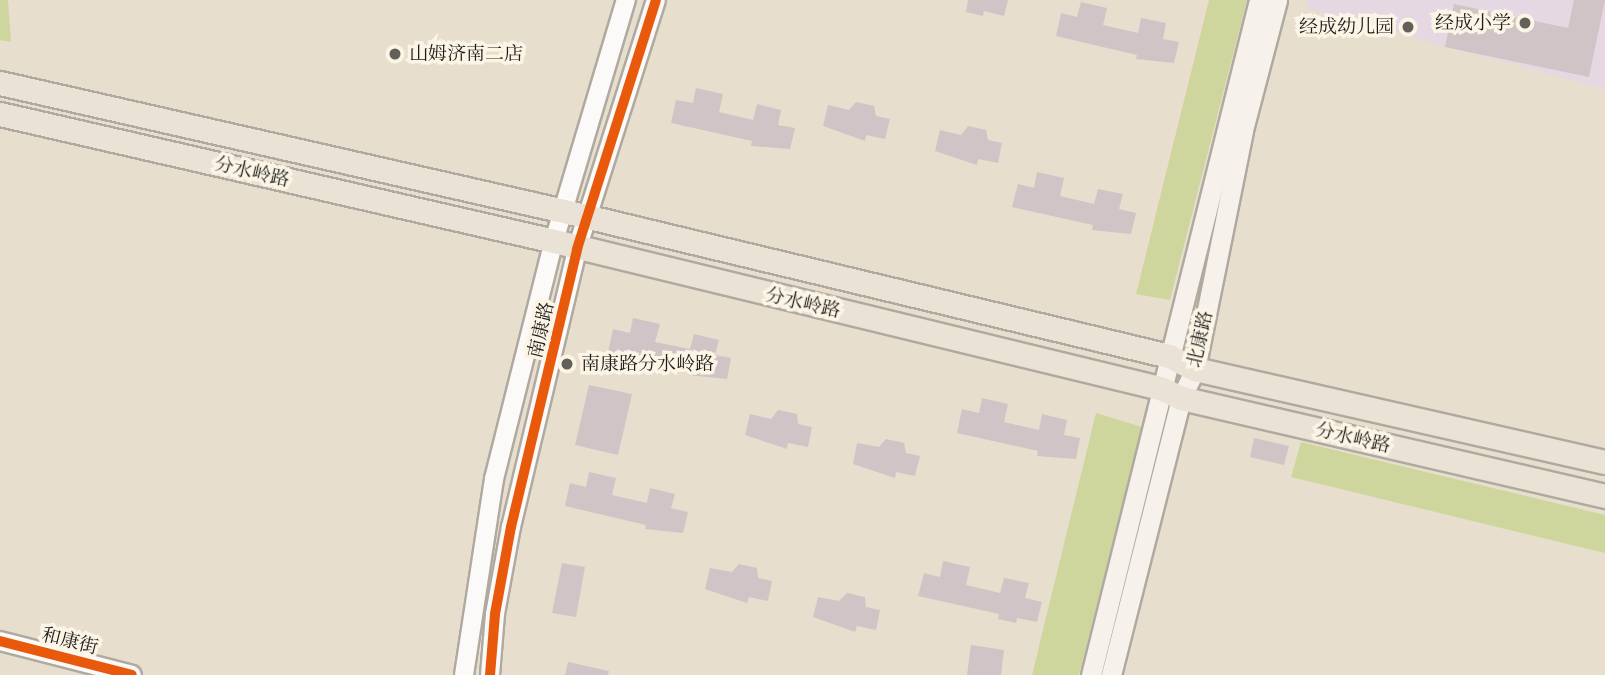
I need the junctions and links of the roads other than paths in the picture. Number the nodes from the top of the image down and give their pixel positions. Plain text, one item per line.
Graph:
1 (626, 0) edge
2 (656, 0) edge
3 (1259, 0) edge
4 (1277, 0) edge
5 (0, 83) edge
6 (0, 114) edge
7 (564, 211) junction
8 (587, 220) junction
9 (554, 241) junction
10 (577, 249) junction
11 (1169, 356) junction
12 (1195, 369) junction
13 (1160, 388) junction
14 (1181, 398) junction
15 (1605, 462) edge
16 (1605, 496) edge
17 (0, 641) edge
18 (132, 675) edge
19 (464, 675) edge
20 (490, 675) edge
21 (1091, 675) edge
22 (1111, 675) edge

1 - 7 street, 南康路
2 - 8 street, 南康路
3 - 11 main road, 北康路
4 - 12 main road, 北康路
5 - 7 main road, 分水岭路
6 - 9 main road, 分水岭路
7 - 8 main road, 分水岭路
7 - 9 street, 南康路
8 - 10 street, 南康路
8 - 11 main road, 分水岭路
9 - 10 main road, 分水岭路
9 - 19 street, 南康路
10 - 13 main road, 分水岭路
10 - 20 street, 南康路
11 - 12 main road, 分水岭路
11 - 13 main road, 北康路
12 - 14 main road, 北康路
12 - 15 main road, 分水岭路
13 - 14 main road, 分水岭路
13 - 21 main road, 北康路
14 - 16 main road, 分水岭路
14 - 22 main road, 北康路
17 - 18 street, 和康街

